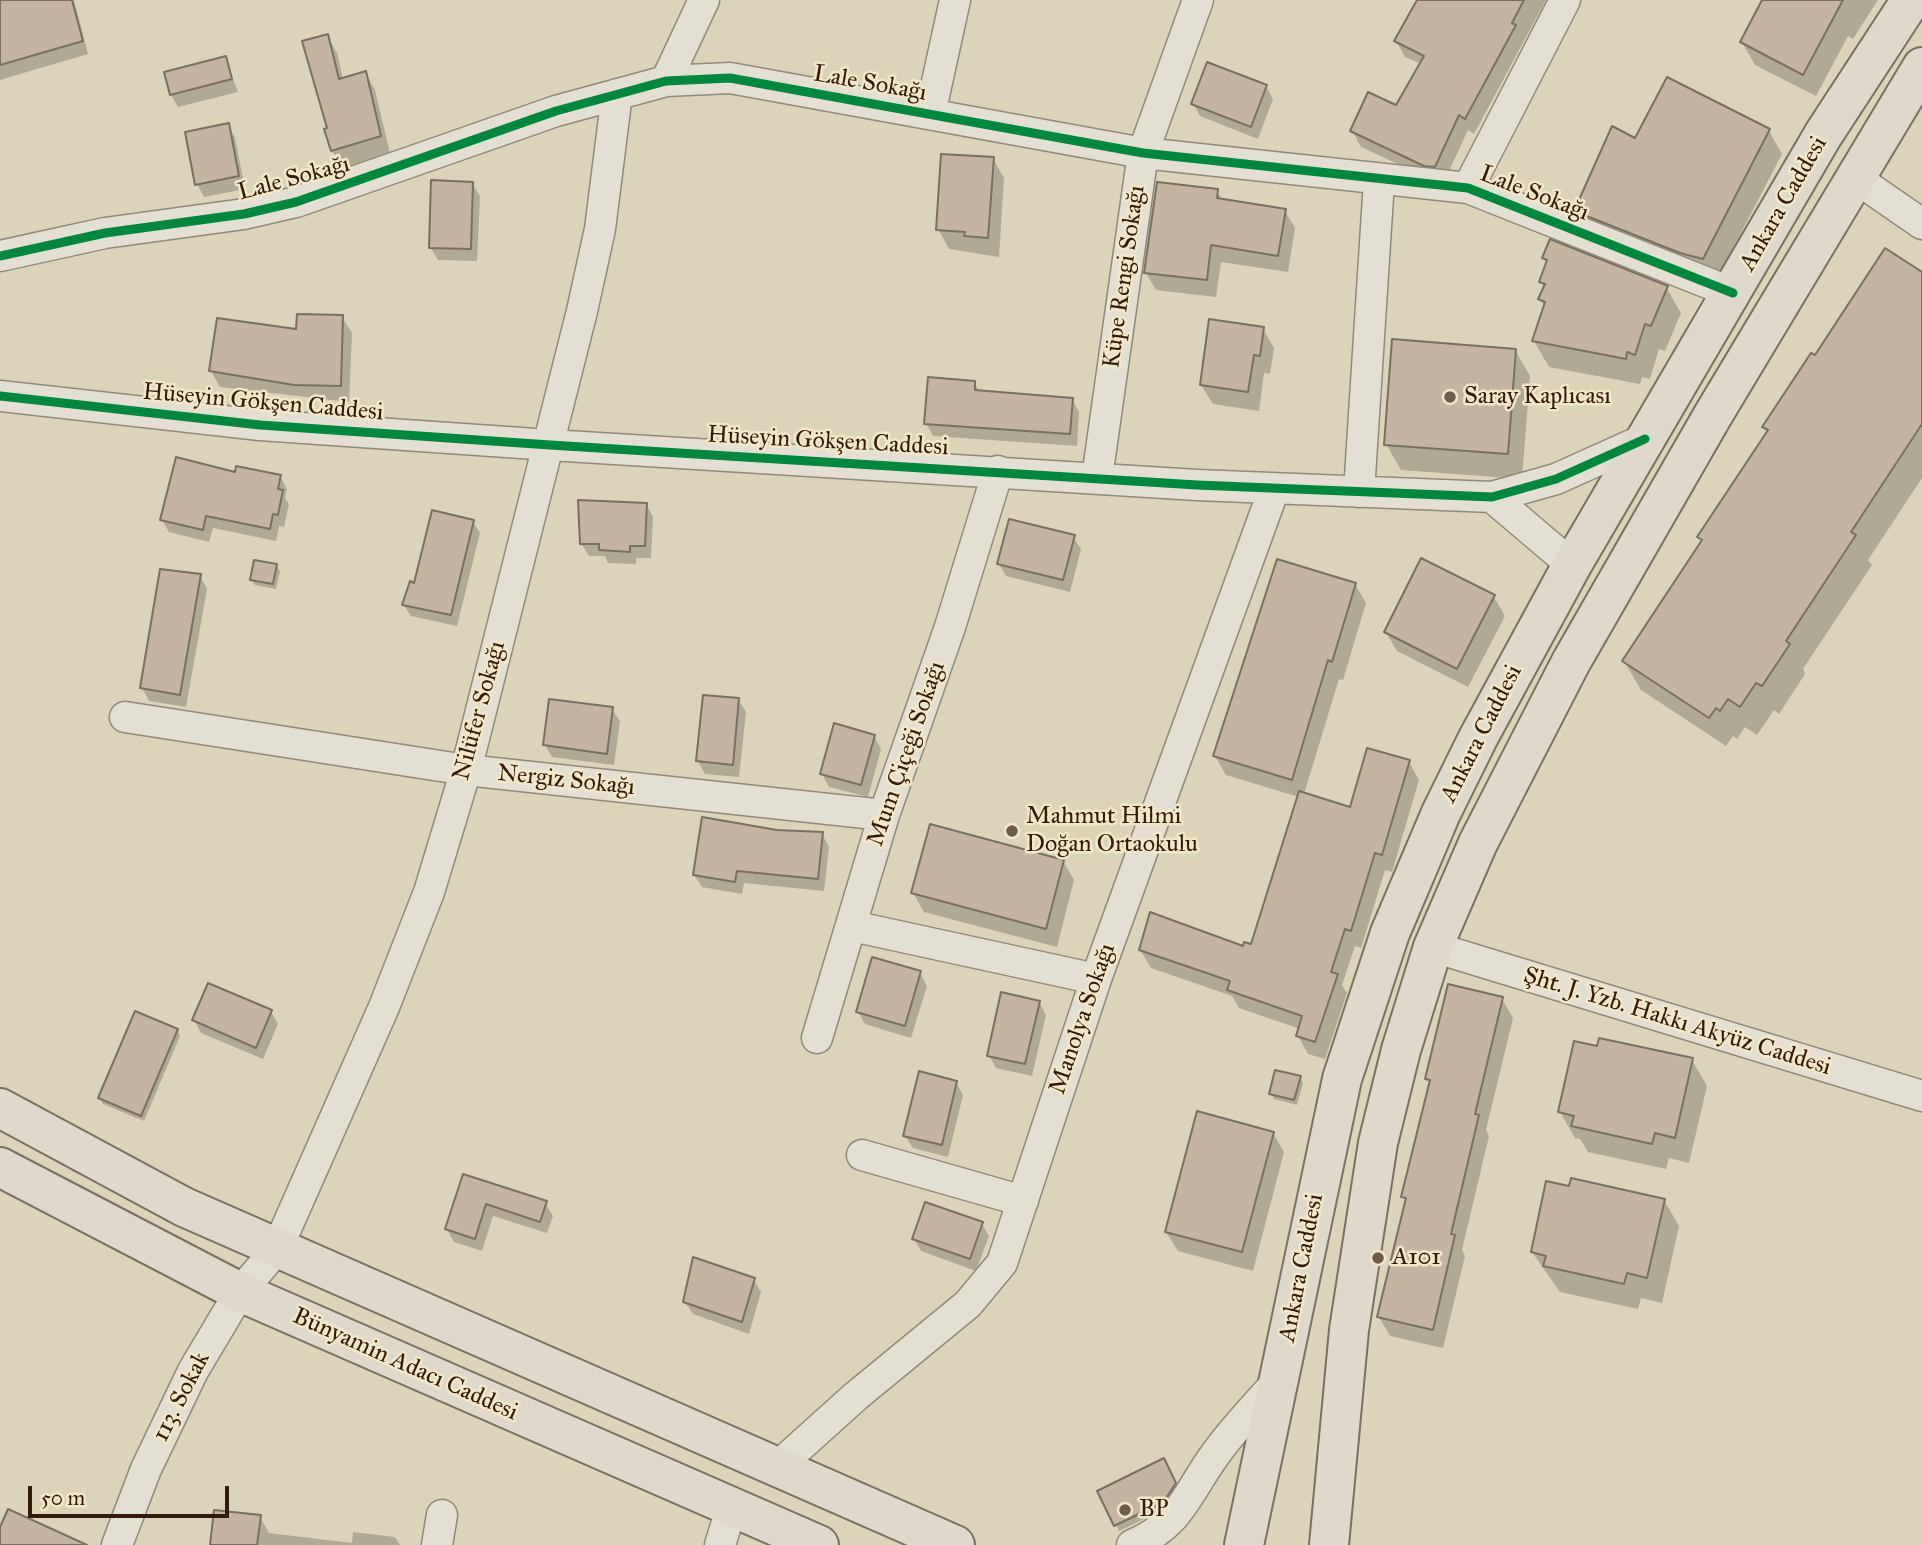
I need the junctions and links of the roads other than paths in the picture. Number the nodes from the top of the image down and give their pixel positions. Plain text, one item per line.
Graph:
1 (704, 0) edge
2 (955, 0) edge
3 (1198, 0) edge
4 (1565, 0) edge
5 (1911, 0) edge
6 (1922, 67) edge
7 (666, 81) junction
8 (617, 94) junction
9 (930, 114) junction
10 (1143, 153) junction
11 (1854, 177) junction
12 (1379, 181) junction
13 (1468, 188) junction
14 (1922, 224) edge
15 (0, 256) edge
16 (1733, 293) junction
17 (0, 396) edge
18 (1645, 439) junction
19 (550, 445) junction
20 (998, 471) junction
21 (1097, 478) junction
22 (1274, 489) junction
23 (1359, 492) junction
24 (1492, 496) junction
25 (1572, 565) junction
26 (125, 717) dead end
27 (466, 770) junction
28 (884, 815) junction
29 (852, 926) junction
30 (1433, 947) junction
31 (1096, 979) junction
32 (817, 1038) dead end
33 (1922, 1096) edge
34 (0, 1108) edge
35 (862, 1155) dead end
36 (0, 1167) edge
37 (1023, 1201) junction
38 (277, 1249) junction
39 (240, 1292) junction
40 (1280, 1379) junction
41 (776, 1468) junction
42 (731, 1509) junction
43 (442, 1515) dead end
44 (117, 1545) edge
45 (437, 1545) edge
46 (720, 1545) edge
47 (819, 1545) edge
48 (955, 1545) edge
49 (1132, 1545) edge
50 (1244, 1545) edge
51 (1329, 1545) edge

1 - 7 street
2 - 9 street
3 - 10 street, Küpe Rengi Sokağı
4 - 13 street
5 - 16 main road, Ankara Caddesi
6 - 11 main road, Ankara Caddesi
7 - 8 street, Lale Sokağı
7 - 9 street, Lale Sokağı
8 - 15 street, Lale Sokağı
8 - 19 street, Nilüfer Sokağı
9 - 10 street, Lale Sokağı
10 - 12 street, Lale Sokağı
10 - 21 street, Küpe Rengi Sokağı
11 - 14 street
11 - 30 main road, Ankara Caddesi
12 - 13 street, Lale Sokağı
12 - 23 street
13 - 16 street, Lale Sokağı
16 - 18 main road, Ankara Caddesi
17 - 19 street, Hüseyin Gökşen Caddesi
18 - 24 street, Hüseyin Gökşen Caddesi
18 - 25 main road, Ankara Caddesi
19 - 20 street, Hüseyin Gökşen Caddesi
19 - 27 street, Nilüfer Sokağı
20 - 21 street, Hüseyin Gökşen Caddesi
20 - 28 street, Mum Çiçeği Sokağı
21 - 22 street, Hüseyin Gökşen Caddesi
22 - 23 street, Hüseyin Gökşen Caddesi
22 - 31 street, Manolya Sokağı
23 - 24 street, Hüseyin Gökşen Caddesi
24 - 25 street
25 - 40 main road, Ankara Caddesi
26 - 27 street, Nergiz Sokağı
27 - 28 street, Nergiz Sokağı
27 - 38 street, Nilüfer Sokağı
28 - 29 street, Mum Çiçeği Sokağı
29 - 31 street
29 - 32 street, Mum Çiçeği Sokağı
30 - 33 street, Şht. J. Yzb. Hakkı Akyüz Caddesi
30 - 51 main road, Ankara Caddesi
31 - 37 street, Manolya Sokağı
34 - 38 main road
35 - 37 street
36 - 39 main road, Bünyamin Adacı Caddesi
37 - 41 street, Manolya Sokağı
38 - 39 street, Nilüfer Sokağı
38 - 41 main road
39 - 42 main road, Bünyamin Adacı Caddesi
39 - 44 street, 113. Sokak
40 - 49 street
40 - 50 main road, Ankara Caddesi
41 - 48 main road
42 - 46 street
42 - 47 main road, Bünyamin Adacı Caddesi
43 - 45 street

